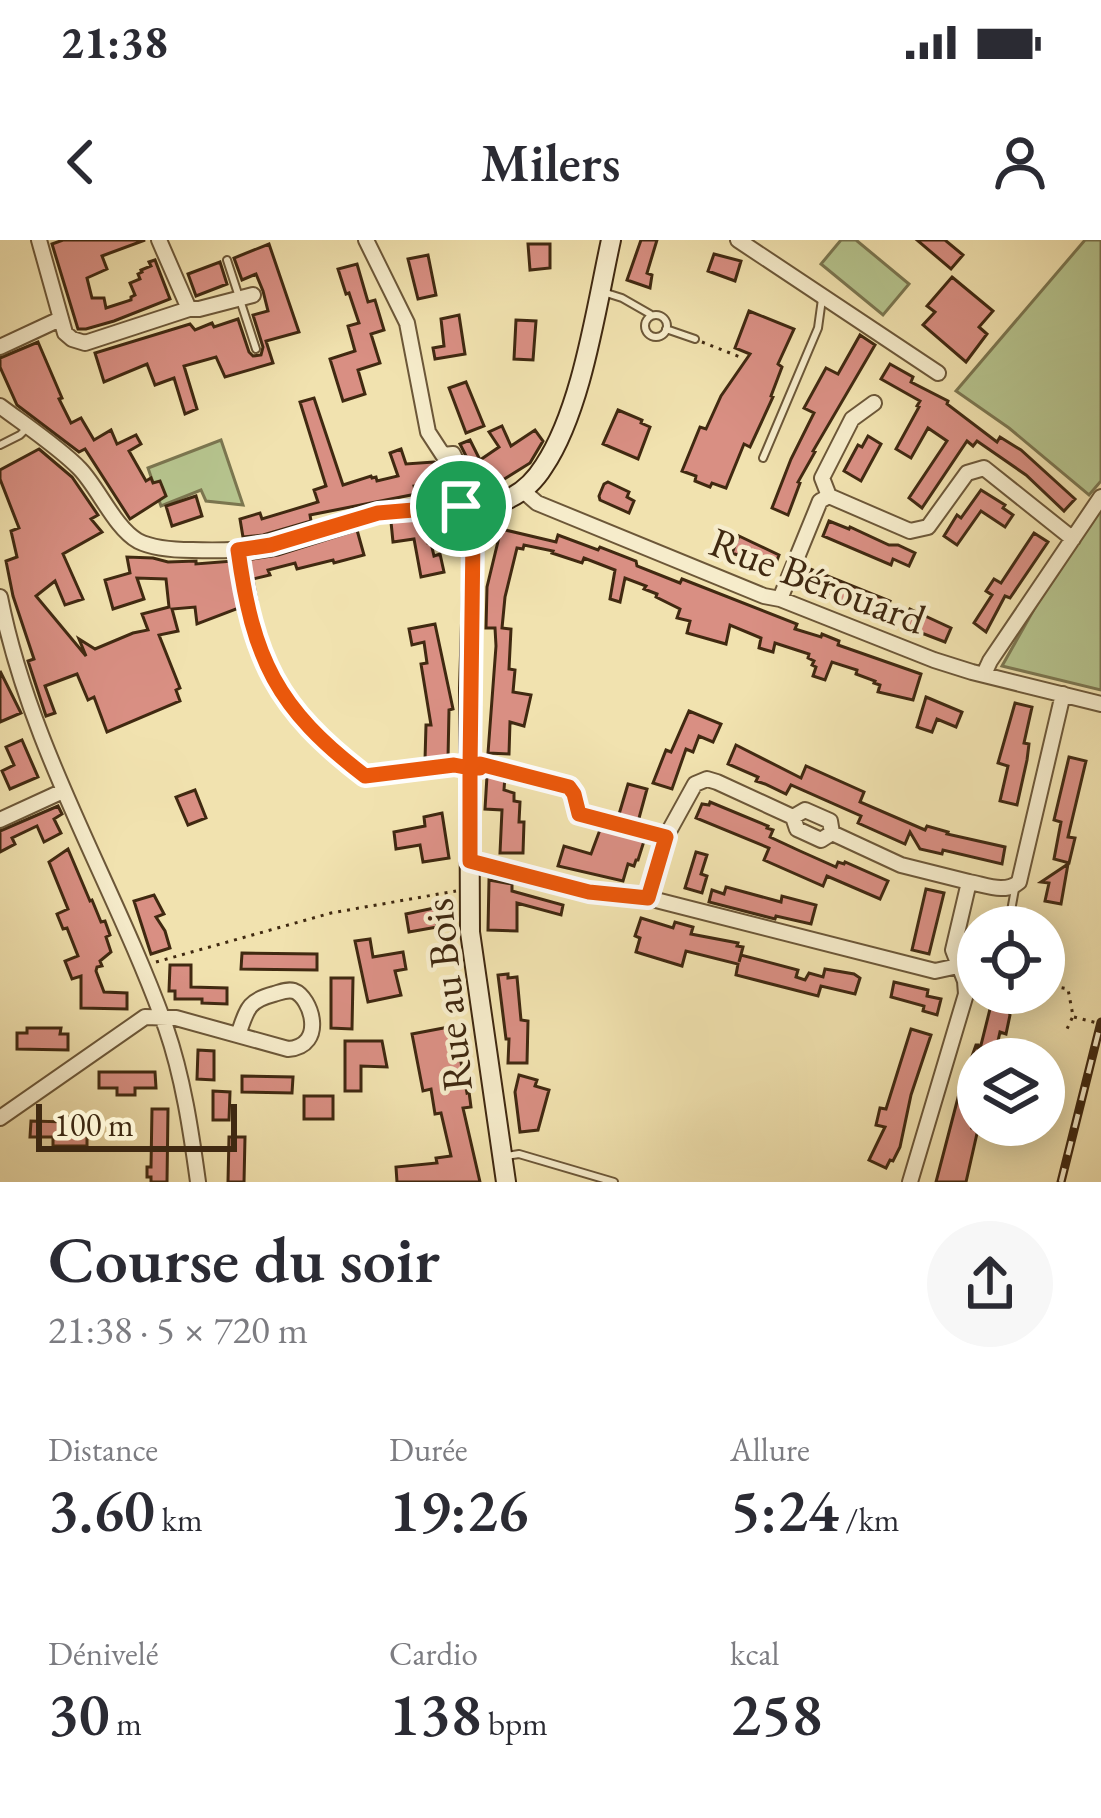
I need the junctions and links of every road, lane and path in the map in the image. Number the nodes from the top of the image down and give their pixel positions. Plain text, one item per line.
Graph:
1 (38, 240) edge
2 (159, 240) edge
3 (366, 240) edge
4 (611, 240) edge
5 (745, 242) edge
6 (227, 260) dead end
7 (599, 291) junction
8 (247, 296) junction
9 (823, 296) junction
10 (189, 308) junction
11 (652, 315) junction
12 (60, 319) junction
13 (666, 329) junction
14 (695, 339) joint
15 (0, 347) edge
16 (256, 349) dead end
17 (740, 357) dead end
18 (938, 373) dead end
19 (874, 404) dead end
20 (1, 406) edge
21 (27, 428) junction
22 (0, 445) edge
23 (763, 458) dead end
24 (523, 490) junction
25 (829, 496) junction
26 (1101, 497) edge
27 (482, 514) junction
28 (1073, 539) junction
29 (238, 550) junction
30 (0, 597) edge
31 (780, 599) junction
32 (984, 674) junction
33 (1063, 694) junction
34 (1101, 704) edge
35 (470, 768) junction
36 (63, 791) junction
37 (0, 820) edge
38 (666, 837) junction
39 (470, 861) junction
40 (969, 882) junction
41 (1015, 886) junction
42 (470, 889) junction
43 (648, 898) junction
44 (963, 906) edge
45 (1012, 906) edge
46 (957, 928) edge
47 (957, 964) edge
48 (957, 966) edge
49 (141, 968) junction
50 (1065, 988) edge
51 (961, 1014) edge
52 (161, 1016) junction
53 (1072, 1016) junction
54 (1101, 1024) edge
55 (1067, 1029) dead end
56 (238, 1035) junction
57 (0, 1118) edge
58 (502, 1156) junction
59 (198, 1182) edge
60 (506, 1182) edge
61 (614, 1182) edge
62 (910, 1182) edge

1 - 12 street
2 - 10 street
3 - 27 street
4 - 7 main road
5 - 9 street
6 - 8 lane
7 - 11 lane
7 - 24 main road
8 - 10 street
8 - 16 lane
9 - 18 street
9 - 23 lane
10 - 12 street
11 - 13 lane
11 - 13 lane
12 - 15 street
13 - 14 lane
14 - 17 path
19 - 25 street
20 - 21 street
21 - 22 lane
21 - 29 street
24 - 27 main road
24 - 31 street, Rue Bérouard
25 - 28 street
25 - 31 street
26 - 28 street
27 - 29 street
27 - 35 main road, Rue au Bois
28 - 32 street
29 - 35 path
30 - 36 street
31 - 32 street, Rue Bérouard
32 - 33 street, Rue Bérouard
33 - 34 street, Rue Bérouard
33 - 41 street
35 - 38 path
35 - 39 main road, Rue au Bois
36 - 37 street
36 - 49 street
38 - 40 street
38 - 43 street
39 - 42 main road, Rue au Bois
39 - 43 street
40 - 41 street
40 - 44 street
41 - 45 lane
42 - 49 path
42 - 58 main road, Rue au Bois
43 - 48 street
46 - 47 street
49 - 52 street
50 - 53 path
51 - 62 street
52 - 56 street
52 - 57 street
52 - 59 street
53 - 54 path
53 - 55 path
56 - 56 street
58 - 60 main road, Rue au Bois
58 - 61 lane

